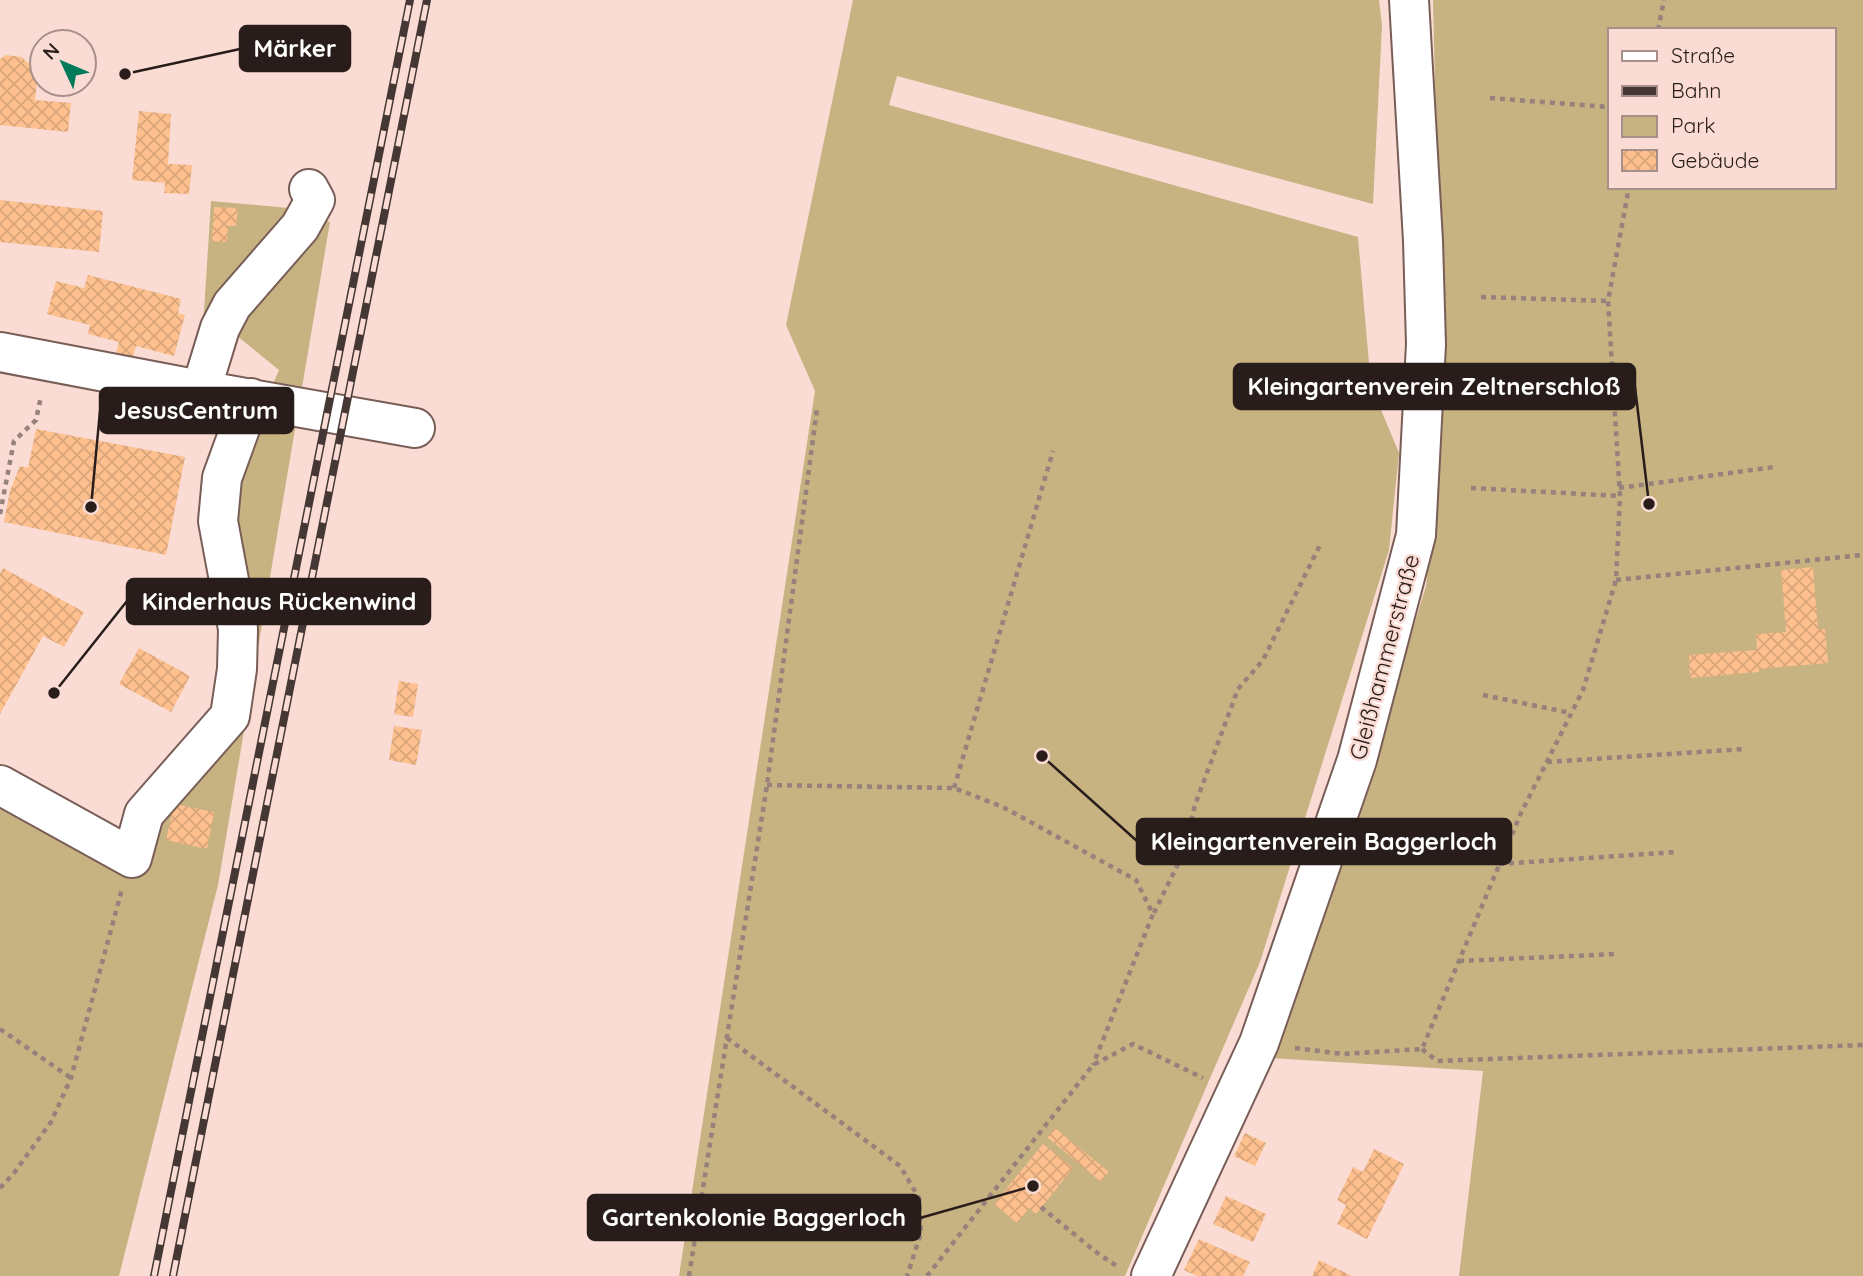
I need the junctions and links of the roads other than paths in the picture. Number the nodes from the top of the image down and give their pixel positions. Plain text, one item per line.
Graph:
1 (1409, 0) edge
2 (309, 189) dead end
3 (0, 352) edge
4 (201, 390) junction
5 (251, 398) junction
6 (415, 428) dead end
7 (0, 785) edge
8 (1135, 1272) edge

1 - 8 street, Gleißhammerstraße
2 - 4 street
3 - 4 street
4 - 5 street
5 - 6 street
5 - 7 street

